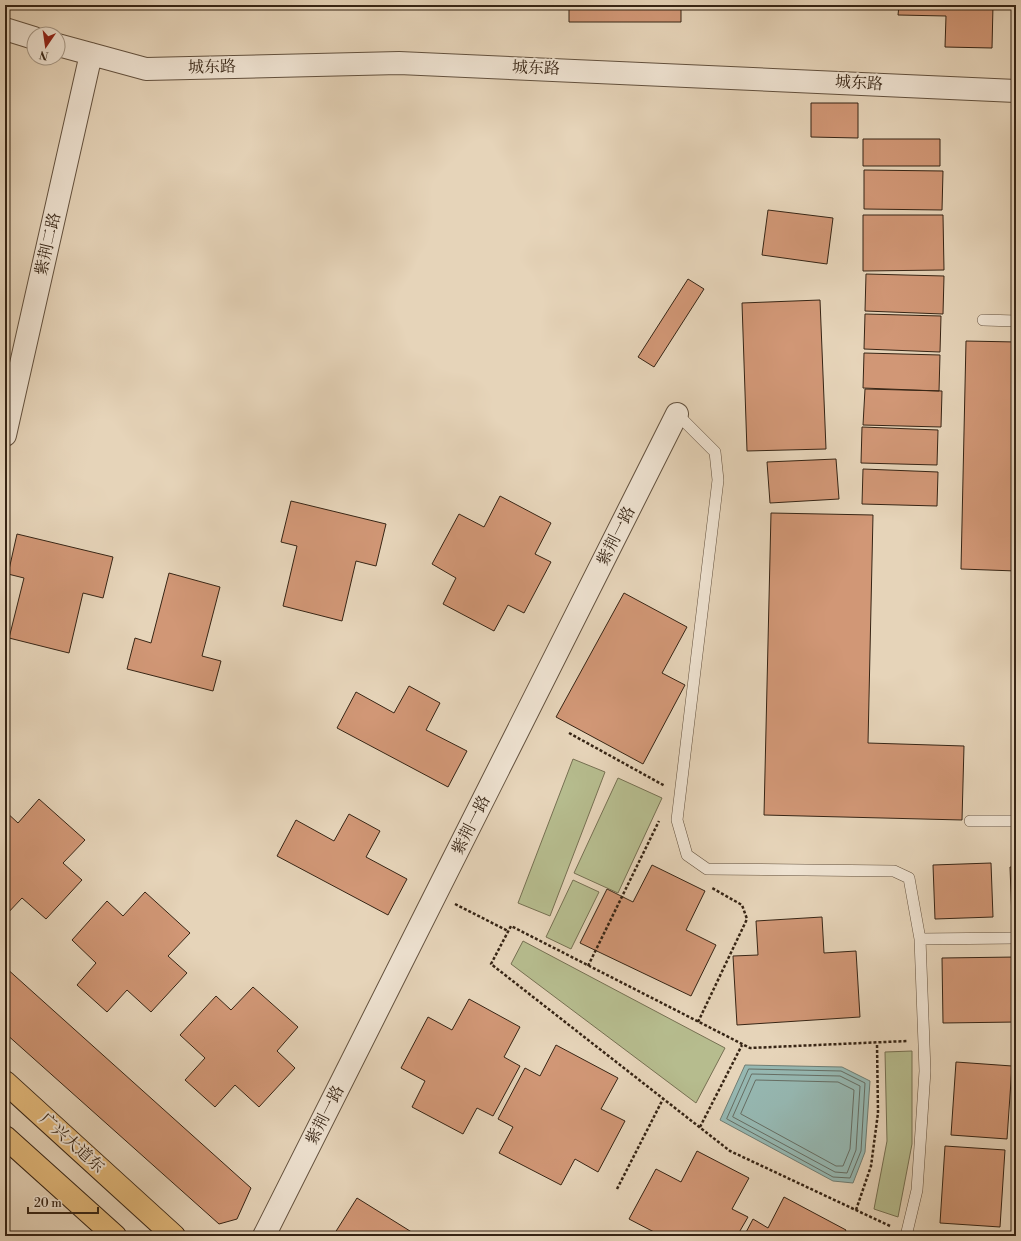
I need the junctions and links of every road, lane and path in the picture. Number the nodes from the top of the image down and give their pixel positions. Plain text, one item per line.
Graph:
1 (5, 29) edge
2 (26, 36) edge
3 (66, 47) edge
4 (91, 54) junction
5 (1016, 91) edge
6 (983, 320) dead end
7 (1016, 321) edge
8 (677, 414) joint
9 (5, 435) edge
10 (660, 818) dead end
11 (970, 821) dead end
12 (1016, 821) edge
13 (449, 901) dead end
14 (508, 931) junction
15 (1016, 938) edge
16 (920, 939) junction
17 (588, 966) junction
18 (924, 1040) junction
19 (877, 1042) junction
20 (742, 1045) junction
21 (5, 1082) edge
22 (664, 1099) junction
23 (700, 1127) junction
24 (5, 1138) edge
25 (617, 1189) dead end
26 (856, 1210) junction
27 (907, 1235) edge
28 (115, 1236) edge
29 (174, 1236) edge
30 (264, 1236) edge

1 - 2 street
3 - 4 street, 城东路
4 - 5 street, 城东路
4 - 9 street, 紫荆二路
6 - 7 lane
8 - 16 lane
8 - 30 street, 紫荆一路
10 - 17 path
11 - 12 lane
13 - 14 path
14 - 17 path
14 - 22 path
15 - 16 lane
16 - 18 lane
17 - 20 path
18 - 19 path
18 - 27 lane
19 - 20 path
19 - 26 path
20 - 23 path
21 - 29 highway, 广兴大道东
22 - 23 path
22 - 25 path
23 - 26 path
24 - 28 highway
26 - 27 path

